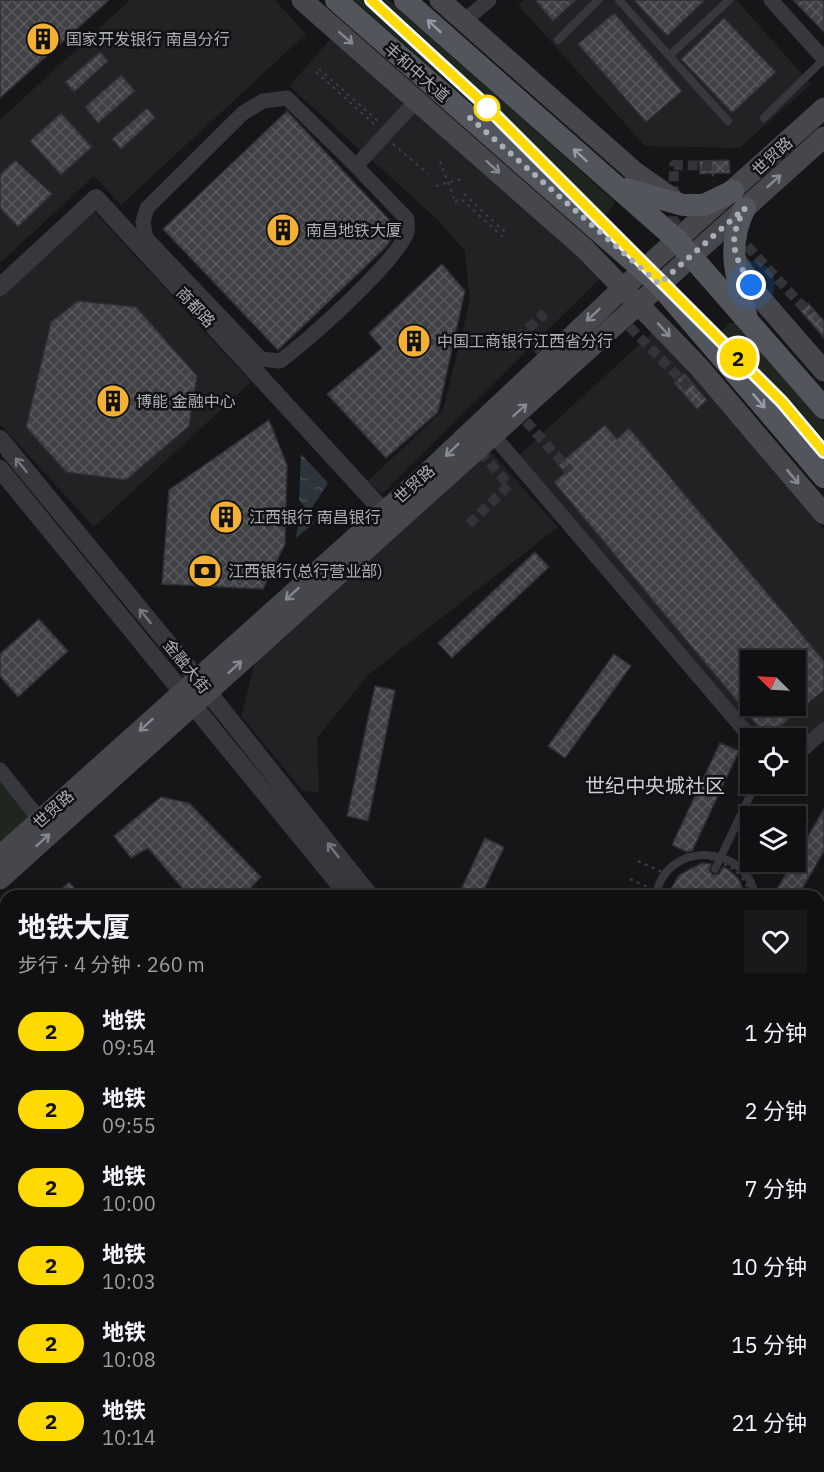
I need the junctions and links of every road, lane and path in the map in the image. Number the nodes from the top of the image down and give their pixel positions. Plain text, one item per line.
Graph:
1 (302, 0) edge
2 (336, 0) edge
3 (405, 0) edge
4 (440, 0) edge
5 (489, 0) edge
6 (598, 0) edge
7 (619, 0) edge
8 (729, 0) edge
9 (771, 0) edge
10 (464, 21) junction
11 (558, 40) dead end
12 (669, 56) junction
13 (824, 59) edge
14 (319, 69) dead end
15 (316, 72) dead end
16 (417, 100) junction
17 (824, 108) edge
18 (764, 118) dead end
19 (378, 121) dead end
20 (728, 121) dead end
21 (379, 130) junction
22 (824, 137) edge
23 (440, 161) dead end
24 (356, 166) junction
25 (428, 174) dead end
26 (461, 179) dead end
27 (448, 182) junction
28 (614, 184) junction
29 (436, 186) dead end
30 (464, 194) dead end
31 (739, 199) junction
32 (683, 205) junction
33 (507, 234) dead end
34 (504, 238) dead end
35 (684, 248) junction
36 (734, 257) junction
37 (651, 277) junction
38 (0, 287) edge
39 (622, 288) junction
40 (639, 303) junction
41 (748, 321) junction
42 (824, 371) edge
43 (824, 408) edge
44 (493, 435) junction
45 (0, 439) edge
46 (0, 469) edge
47 (824, 477) edge
48 (384, 512) junction
49 (824, 514) edge
50 (195, 692) junction
51 (742, 728) edge
52 (824, 730) edge
53 (806, 746) edge
54 (0, 770) edge
55 (751, 794) edge
56 (40, 820) junction
57 (0, 856) edge
58 (721, 856) junction
59 (710, 859) dead end
60 (638, 861) dead end
61 (715, 869) dead end
62 (671, 876) dead end
63 (0, 879) edge
64 (630, 879) dead end
65 (344, 890) edge
66 (365, 890) edge
67 (650, 890) edge
68 (660, 890) edge
69 (750, 890) edge
70 (752, 890) edge

1 -> 16 main road
2 - 37 main road, 丰和中大道
28 -> 3 main road
4 - 10 main road
5 - 10 street
6 - 11 lane
7 - 12 lane
8 - 12 lane
9 - 13 street
10 - 32 main road
12 - 20 lane
13 - 18 lane
14 - 19 path
15 - 21 path
16 - 21 street
16 -> 39 main road
17 - 31 main road, 世贸路
21 - 24 street
21 - 25 path
31 -> 22 main road, 世贸路
23 - 27 path
24 - 24 street
26 - 27 path
27 - 29 path
27 - 34 path
28 - 32 main road
28 - 35 main road
30 - 33 path
31 - 32 main road
31 - 35 main road, 世贸路
31 - 36 main road
35 - 37 main road, 世贸路
35 - 41 main road
36 - 41 main road
36 - 42 main road
37 - 39 main road, 世贸路
37 - 40 main road, 世贸路
37 -> 47 main road, 丰和中大道
38 - 48 street, 商都路
39 - 40 main road
39 -> 48 main road, 世贸路
44 -> 40 main road, 世贸路
40 -> 49 main road
41 - 43 main road
50 -> 44 main road, 世贸路
44 - 51 street
50 -> 45 street, 金融大街
46 - 50 street, 金融大街
48 -> 50 main road, 世贸路
50 -> 56 main road, 世贸路
63 -> 50 main road, 世贸路
50 - 65 street, 金融大街
66 -> 50 street, 金融大街
52 - 53 street
54 - 56 street
55 - 58 lane
56 - 57 main road, 世贸路
58 - 61 lane
58 - 68 lane
58 - 70 lane
59 - 69 path, bridge
60 - 62 path, bridge
64 - 67 path, bridge

